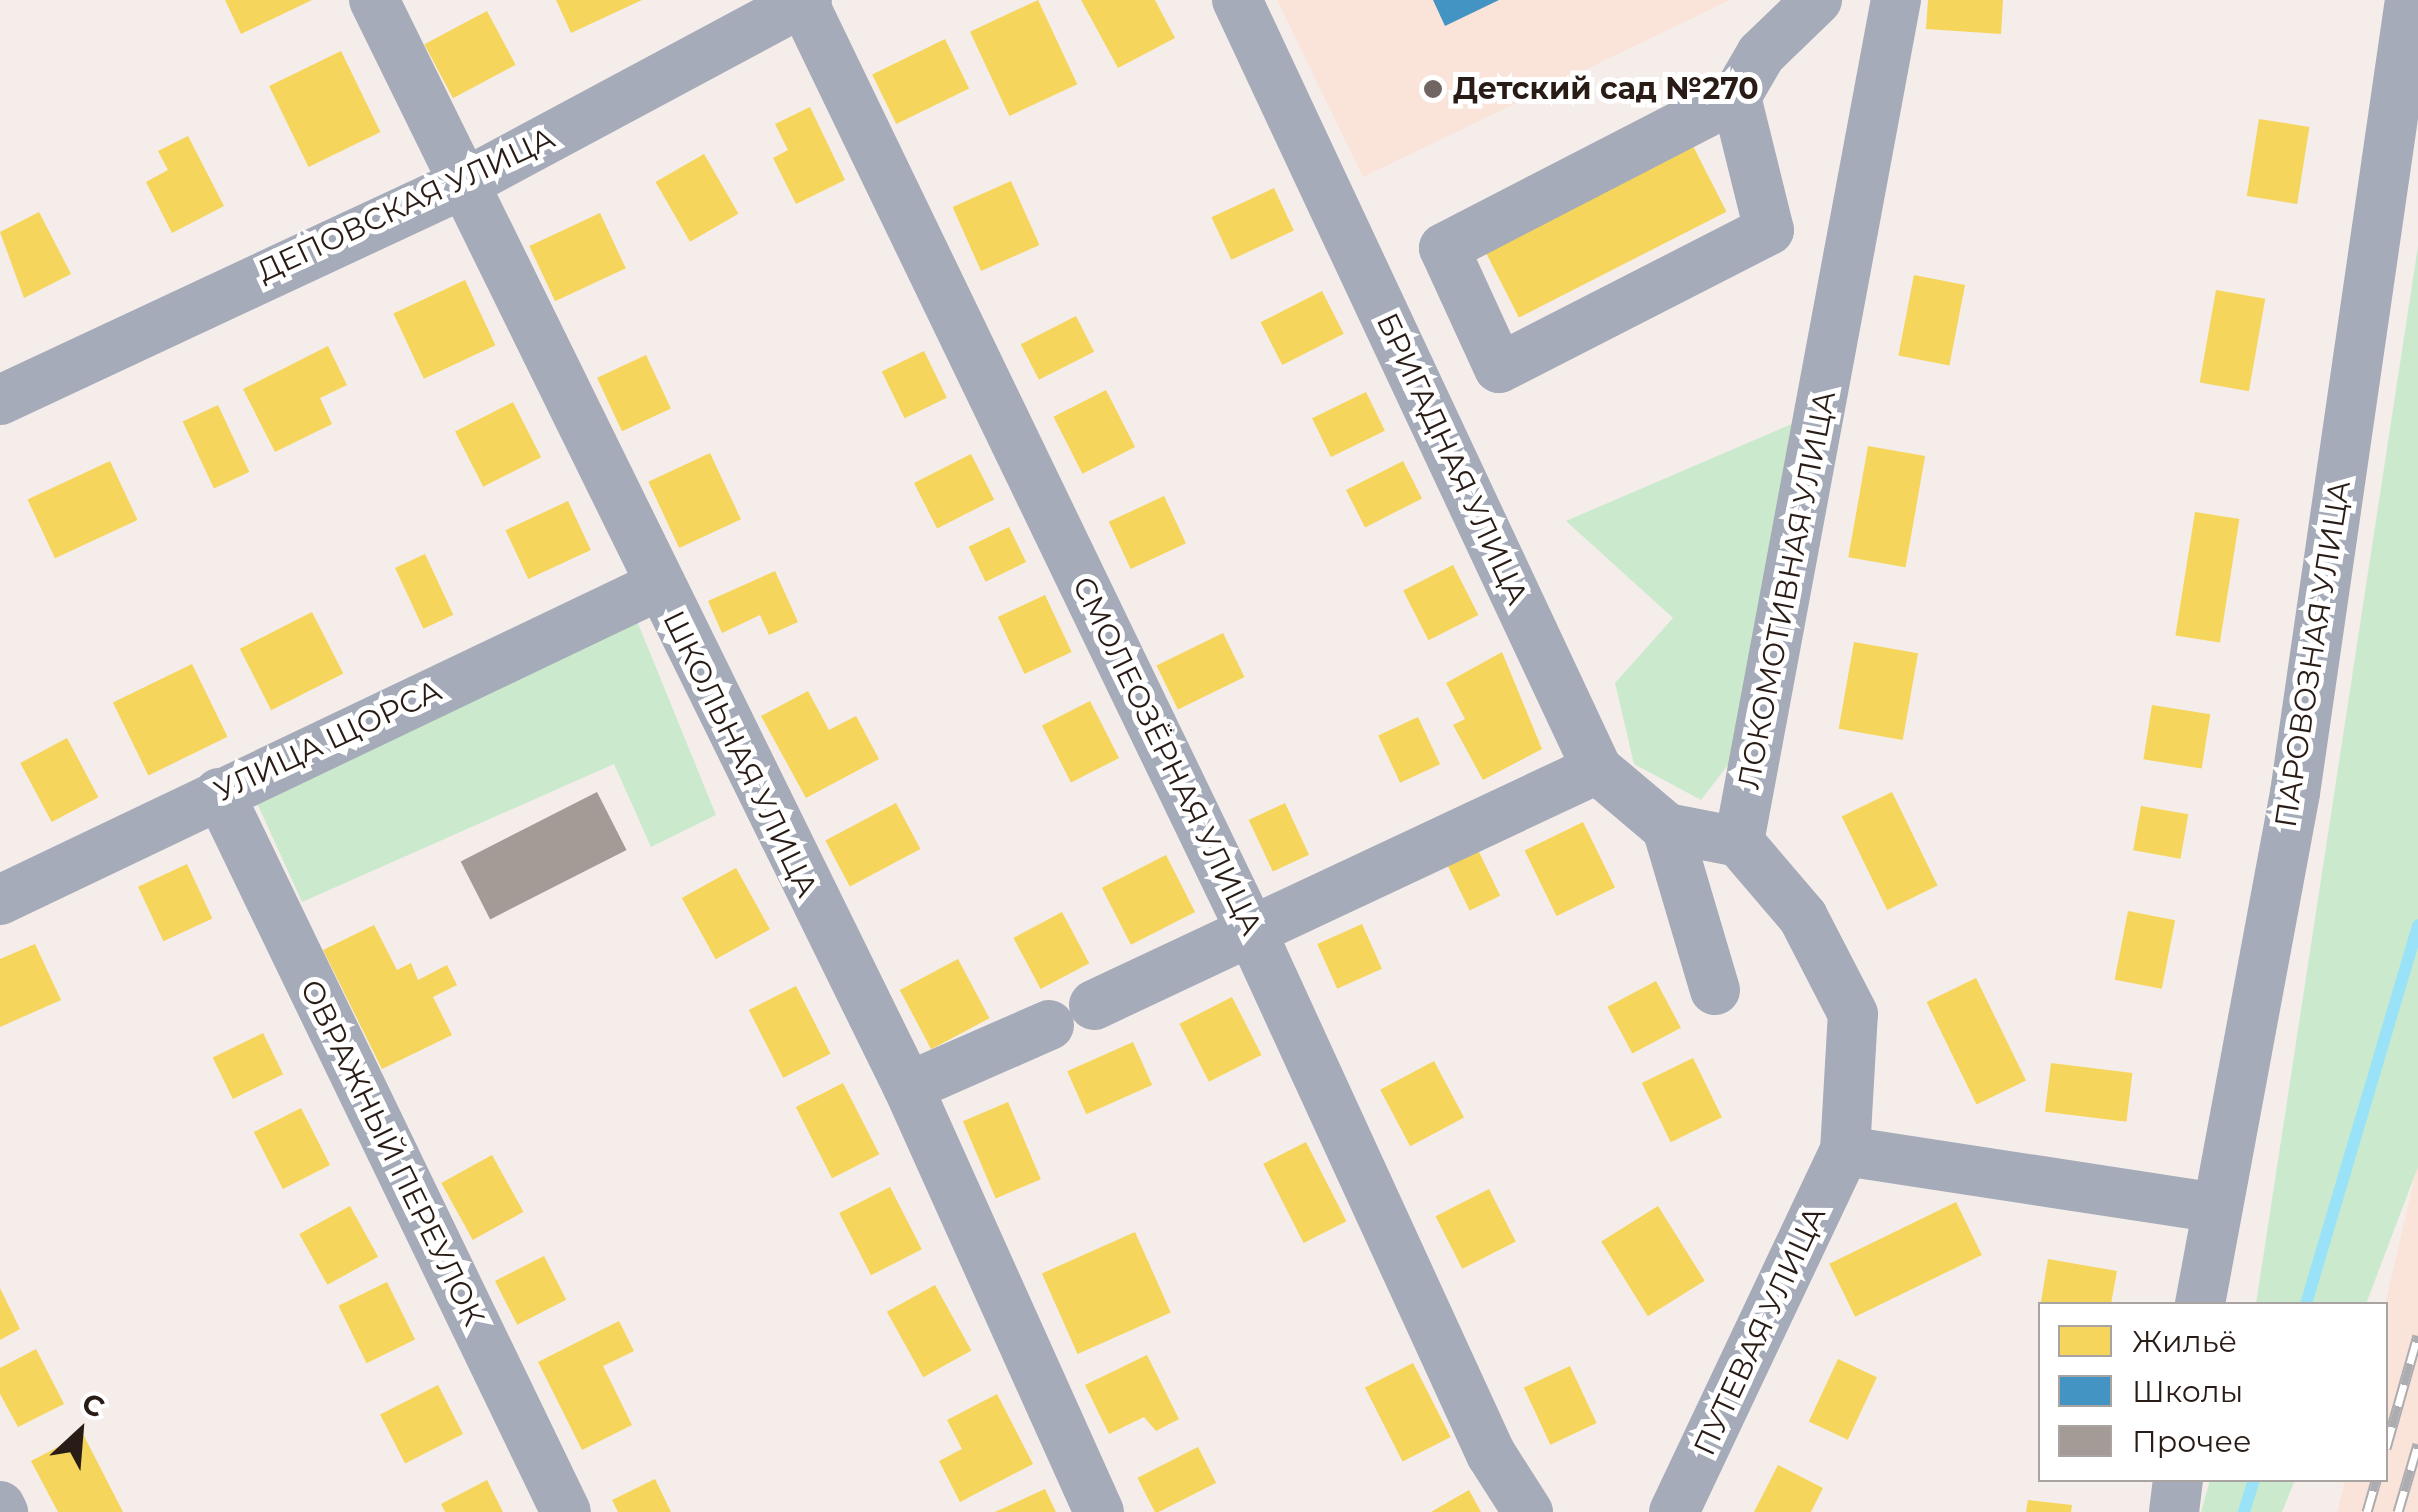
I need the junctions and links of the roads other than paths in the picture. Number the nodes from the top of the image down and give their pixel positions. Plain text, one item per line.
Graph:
1 (374, 0) edge
2 (1237, 0) edge
3 (1817, 0) edge
4 (1896, 0) edge
5 (2410, 0) edge
6 (805, 1) edge
7 (1736, 97) junction
8 (465, 183) junction
9 (1444, 248) junction
10 (1369, 283) junction
11 (0, 400) edge
12 (658, 586) junction
13 (1598, 770) junction
14 (218, 793) junction
15 (1667, 828) junction
16 (1740, 842) junction
17 (0, 900) edge
18 (1253, 935) junction
19 (1716, 990) dead end
20 (908, 1087) junction
21 (1845, 1151) junction
22 (2212, 1207) junction
23 (2200, 1302) edge
24 (2178, 1482) edge
25 (566, 1512) edge
26 (1099, 1512) edge
27 (1528, 1512) edge
28 (1674, 1512) edge
29 (2174, 1512) edge

1 - 8 street, ШКОЛЬНАЯ УЛИЦА
2 - 10 street, БРИГАДНАЯ УЛИЦА
3 - 7 street
4 - 16 street, ЛОКОМОТИВНАЯ УЛИЦА
5 - 22 street, ПАРОВОЗНАЯ УЛИЦА
6 - 8 street, ДЕПОВСКАЯ УЛИЦА
6 - 18 street, СМОЛЕОЗЁРНАЯ УЛИЦА
7 - 9 street
7 - 9 street
8 - 11 street, ДЕПОВСКАЯ УЛИЦА
8 - 12 street, ШКОЛЬНАЯ УЛИЦА
9 - 10 street
10 - 13 street, БРИГАДНАЯ УЛИЦА
12 - 14 street, УЛИЦА ЩОРСА
12 - 20 street, ШКОЛЬНАЯ УЛИЦА
13 - 15 street, БРИГАДНАЯ УЛИЦА
13 - 18 street
14 - 17 street, УЛИЦА ЩОРСА
14 - 25 street, ОВРАЖНЫЙ ПЕРЕУЛОК
15 - 16 street, БРИГАДНАЯ УЛИЦА
15 - 19 street
16 - 21 street
18 - 20 street
18 - 27 street, СМОЛЕОЗЁРНАЯ УЛИЦА
20 - 26 street, ШКОЛЬНАЯ УЛИЦА
21 - 22 street
21 - 28 street, ПУТЕВАЯ УЛИЦА
22 - 23 street, ПАРОВОЗНАЯ УЛИЦА
24 - 29 street

